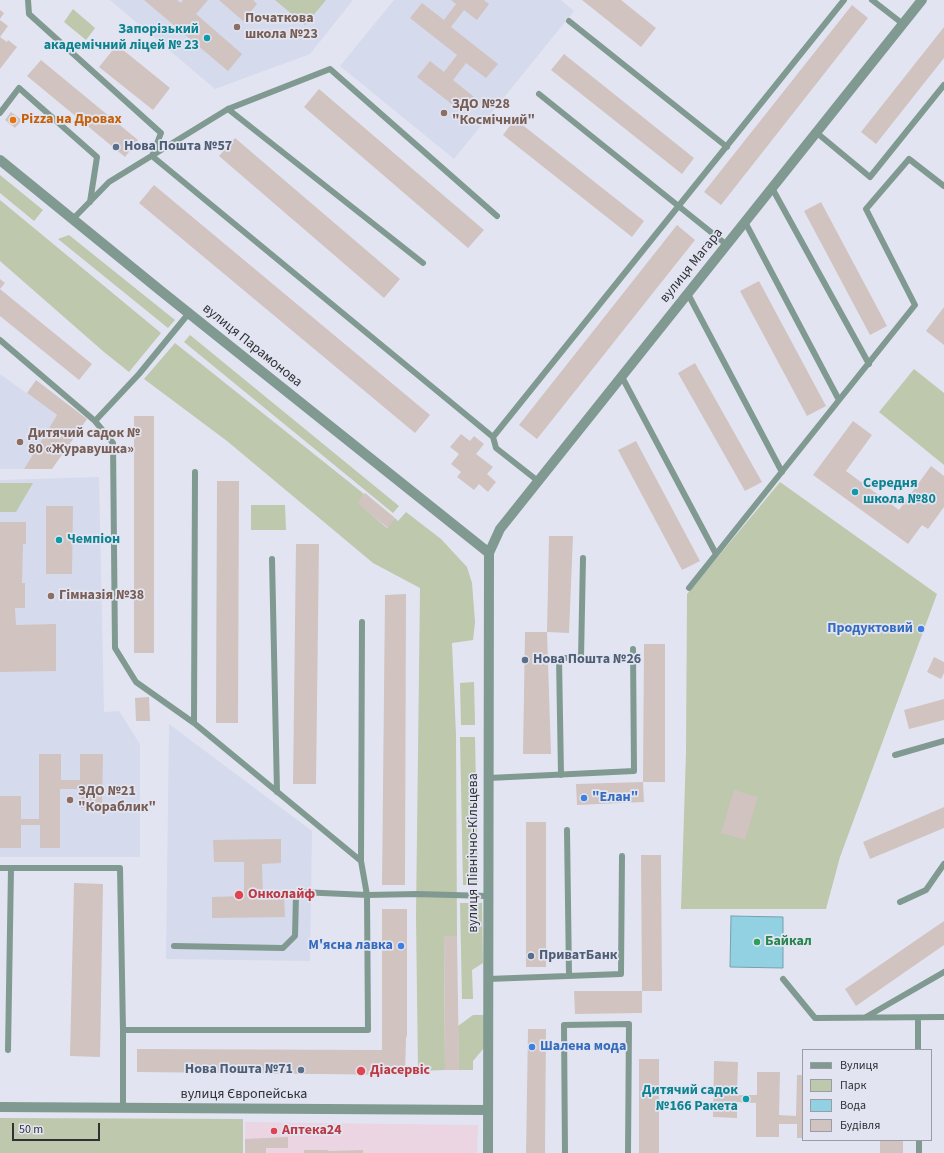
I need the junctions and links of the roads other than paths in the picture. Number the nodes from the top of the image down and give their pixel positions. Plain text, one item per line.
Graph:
1 (28, 0) edge
2 (844, 0) edge
3 (872, 0) edge
4 (922, 0) edge
5 (569, 21) dead end
6 (903, 24) junction
7 (944, 85) edge
8 (539, 94) dead end
9 (228, 109) junction
10 (0, 114) edge
11 (816, 133) junction
12 (726, 147) junction
13 (152, 156) junction
14 (0, 160) edge
15 (944, 186) edge
16 (772, 188) junction
17 (90, 202) junction
18 (679, 207) junction
19 (497, 216) dead end
20 (72, 220) junction
21 (745, 222) junction
22 (727, 245) junction
23 (423, 263) dead end
24 (688, 294) junction
25 (189, 314) junction
26 (0, 340) edge
27 (869, 364) junction
28 (622, 377) junction
29 (839, 400) junction
30 (95, 421) junction
31 (493, 437) junction
32 (195, 472) dead end
33 (782, 472) junction
34 (538, 481) junction
35 (489, 553) junction
36 (716, 554) junction
37 (583, 558) dead end
38 (272, 559) dead end
39 (689, 588) dead end
40 (362, 622) dead end
41 (633, 649) dead end
42 (194, 723) junction
43 (944, 741) edge
44 (895, 755) dead end
45 (561, 775) junction
46 (489, 778) junction
47 (276, 792) junction
48 (567, 830) dead end
49 (622, 856) dead end
50 (361, 861) junction
51 (944, 864) edge
52 (0, 868) edge
53 (11, 868) junction
54 (367, 895) junction
55 (488, 896) junction
56 (900, 902) dead end
57 (174, 946) dead end
58 (944, 972) edge
59 (569, 976) junction
60 (488, 979) junction
61 (783, 979) dead end
62 (865, 1017) junction
63 (944, 1017) edge
64 (918, 1018) junction
65 (123, 1030) junction
66 (918, 1049) edge
67 (8, 1050) dead end
68 (0, 1107) edge
69 (123, 1108) junction
70 (488, 1110) junction
71 (918, 1141) edge
72 (488, 1153) edge
73 (565, 1153) edge
74 (628, 1153) edge
75 (918, 1153) edge

1 - 13 lane
2 - 12 lane
3 - 6 lane
4 - 6 street, вулиця Магара
5 - 12 lane
6 - 11 street, вулиця Магара
7 - 11 lane
8 - 18 lane
9 - 13 lane
9 - 19 lane
9 - 23 lane
10 - 17 lane
11 - 16 street, вулиця Магара
12 - 18 lane
13 - 17 lane
13 - 31 lane
14 - 20 street, вулиця Парамонова
15 - 27 lane
16 - 21 street, вулиця Магара
16 - 27 lane
17 - 20 lane
18 - 22 lane
18 - 31 lane
20 - 25 street, вулиця Парамонова
21 - 22 street, вулиця Магара
21 - 29 lane
22 - 24 street, вулиця Магара
24 - 28 street, вулиця Магара
24 - 33 lane
25 - 30 lane
25 - 35 street, вулиця Парамонова
26 - 30 lane
27 - 29 lane
28 - 34 street, вулиця Магара
28 - 36 lane
29 - 33 lane
30 - 42 lane
31 - 34 lane
32 - 42 lane
33 - 36 lane
34 - 35 street, вулиця Магара
35 - 46 street, вулиця Північно-Кільцева
36 - 39 lane
37 - 45 lane
38 - 47 lane
40 - 50 lane
41 - 45 lane
42 - 47 lane
43 - 44 lane
45 - 46 lane
46 - 55 street, вулиця Північно-Кільцева
47 - 50 lane
48 - 59 lane
49 - 59 lane
50 - 54 lane
51 - 56 lane
52 - 53 lane
53 - 65 lane
53 - 67 lane
54 - 55 lane
54 - 57 lane
54 - 65 lane
55 - 60 street, вулиця Північно-Кільцева
58 - 62 lane
59 - 60 lane
60 - 70 street, вулиця Північно-Кільцева
61 - 62 lane
62 - 64 lane
63 - 64 lane
64 - 66 lane
65 - 69 lane
68 - 69 street, вулиця Європейська
69 - 70 street, вулиця Європейська
70 - 72 street, вулиця Північно-Кільцева
71 - 75 lane
73 - 74 lane

